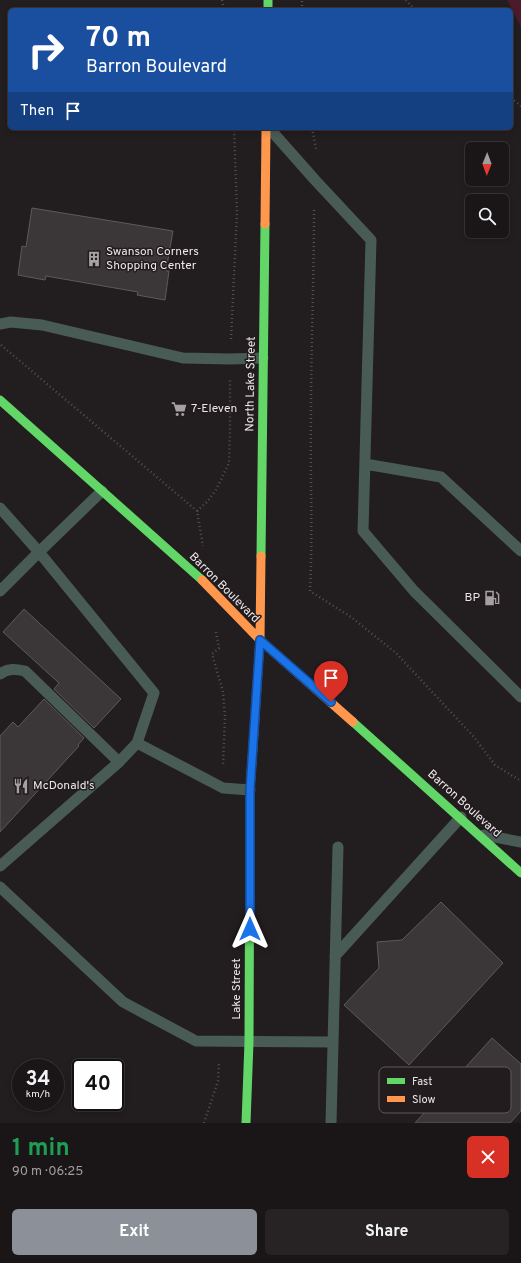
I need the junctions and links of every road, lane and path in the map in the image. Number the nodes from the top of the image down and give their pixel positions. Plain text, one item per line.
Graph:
1 (406, 0) edge
2 (413, 8) edge
3 (513, 100) edge
4 (521, 106) edge
5 (234, 130) edge
6 (267, 130) edge
7 (269, 130) edge
8 (312, 130) edge
9 (315, 180) junction
10 (0, 324) edge
11 (0, 344) edge
12 (263, 358) junction
13 (230, 359) junction
14 (0, 400) edge
15 (365, 464) junction
16 (102, 491) junction
17 (0, 508) edge
18 (521, 550) edge
19 (39, 552) junction
20 (0, 591) edge
21 (260, 640) junction
22 (218, 648) dead end
23 (0, 674) edge
24 (521, 697) edge
25 (137, 744) junction
26 (119, 762) junction
27 (521, 781) edge
28 (223, 788) junction
29 (250, 790) junction
30 (461, 817) junction
31 (479, 833) junction
32 (521, 842) edge
33 (338, 847) dead end
34 (0, 866) edge
35 (521, 873) edge
36 (0, 887) edge
37 (335, 956) junction
38 (221, 1041) junction
39 (249, 1042) junction
40 (333, 1042) junction
41 (204, 1123) edge
42 (246, 1123) edge
43 (331, 1123) edge

1 - 2 path
3 - 4 path
5 - 13 path
6 - 12 street, North Lake Street
7 - 9 lane
8 - 9 path
9 - 15 lane
9 - 27 path
10 - 13 lane
11 - 13 path
12 - 13 lane
12 - 21 street, North Lake Street
14 - 16 street, Barron Boulevard
15 - 18 lane
15 - 24 lane
16 - 19 lane
16 - 21 street, Barron Boulevard
17 - 19 lane
19 - 20 lane
19 - 25 lane
21 - 29 street, Lake Street
21 - 30 street, Barron Boulevard
22 - 28 path
23 - 26 lane
25 - 26 lane
25 - 28 lane
26 - 34 lane
28 - 29 lane
29 - 39 street, Lake Street
30 - 31 street, Barron Boulevard
30 - 37 lane
31 - 32 lane
31 - 35 street, Barron Boulevard
33 - 37 lane
36 - 38 lane
37 - 40 lane
38 - 39 lane
38 - 41 path
39 - 40 lane
39 - 42 street, Lake Street
40 - 43 lane

